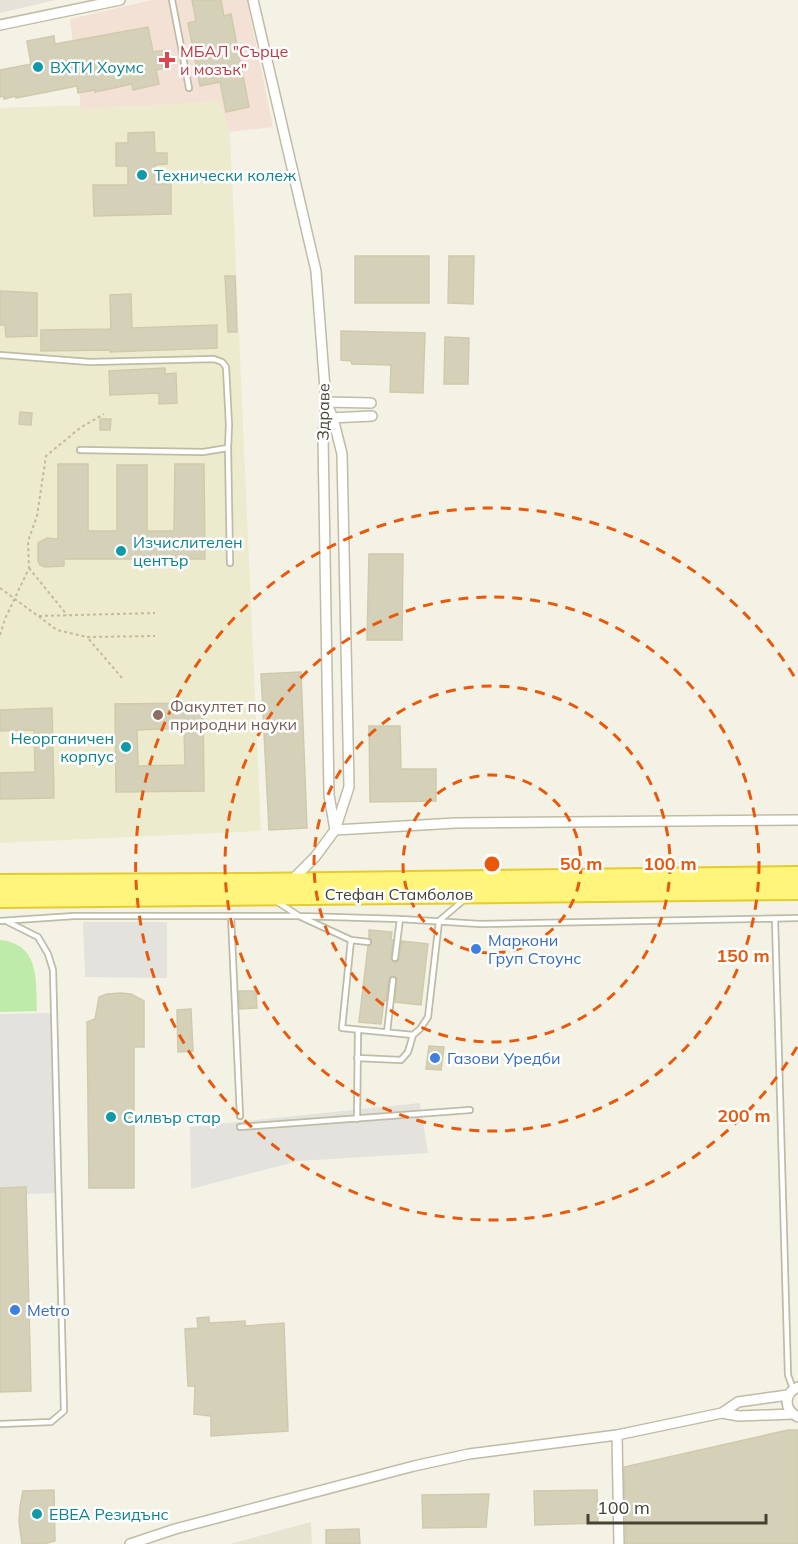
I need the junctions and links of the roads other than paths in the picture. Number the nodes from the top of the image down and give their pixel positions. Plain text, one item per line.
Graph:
1 (172, 0) edge
2 (253, 0) edge
3 (115, 1) edge
4 (0, 25) edge
5 (189, 88) dead end
6 (0, 355) edge
7 (326, 402) junction
8 (371, 403) dead end
9 (372, 416) dead end
10 (329, 418) junction
11 (228, 448) junction
12 (80, 450) dead end
13 (230, 563) dead end
14 (798, 819) edge
15 (335, 830) junction
16 (798, 875) edge
17 (291, 881) junction
18 (0, 883) edge
19 (798, 891) edge
20 (470, 894) junction
21 (266, 895) junction
22 (0, 899) edge
23 (231, 916) junction
24 (299, 916) junction
25 (798, 918) edge
26 (400, 919) junction
27 (775, 919) junction
28 (3, 921) edge
29 (439, 921) junction
30 (351, 940) junction
31 (368, 942) dead end
32 (390, 944) dead end
33 (397, 945) junction
34 (395, 958) dead end
35 (393, 980) dead end
36 (358, 1030) junction
37 (387, 1032) junction
38 (413, 1035) junction
39 (357, 1058) junction
40 (470, 1110) dead end
41 (240, 1116) dead end
42 (357, 1119) junction
43 (240, 1127) dead end
44 (793, 1390) edge
45 (722, 1413) junction
46 (795, 1416) edge
47 (0, 1424) edge
48 (617, 1435) junction
49 (130, 1544) edge
50 (619, 1544) edge

1 - 5 lane
2 - 7 street, Здраве
3 - 4 street
6 - 11 lane
7 - 8 street
7 - 10 street, Здраве
9 - 10 street
10 - 15 street, Здраве
10 - 15 street, Здраве
11 - 12 lane
11 - 13 lane
14 - 15 street
15 - 17 street, Здраве
16 - 17 highway, Стефан Стамболов
17 - 18 highway, Стефан Стамболов
19 - 20 highway, Стефан Стамболов
20 - 21 highway, Стефан Стамболов
20 - 29 lane
21 - 22 highway, Стефан Стамболов
21 - 24 lane
23 - 24 lane
23 - 28 lane
23 - 41 lane
24 - 26 lane
24 - 30 lane
25 - 27 lane
26 - 29 lane
26 - 33 lane
27 - 29 lane
27 - 44 lane
28 - 47 lane
29 - 38 lane
30 - 31 lane
30 - 36 lane
32 - 33 lane
33 - 34 lane
35 - 37 lane
36 - 37 lane
36 - 39 lane
37 - 38 lane
38 - 39 lane
39 - 42 lane
40 - 42 lane
42 - 43 lane
44 - 45 street
44 - 46 street
45 - 46 street
45 - 48 street
48 - 49 street
48 - 50 street

